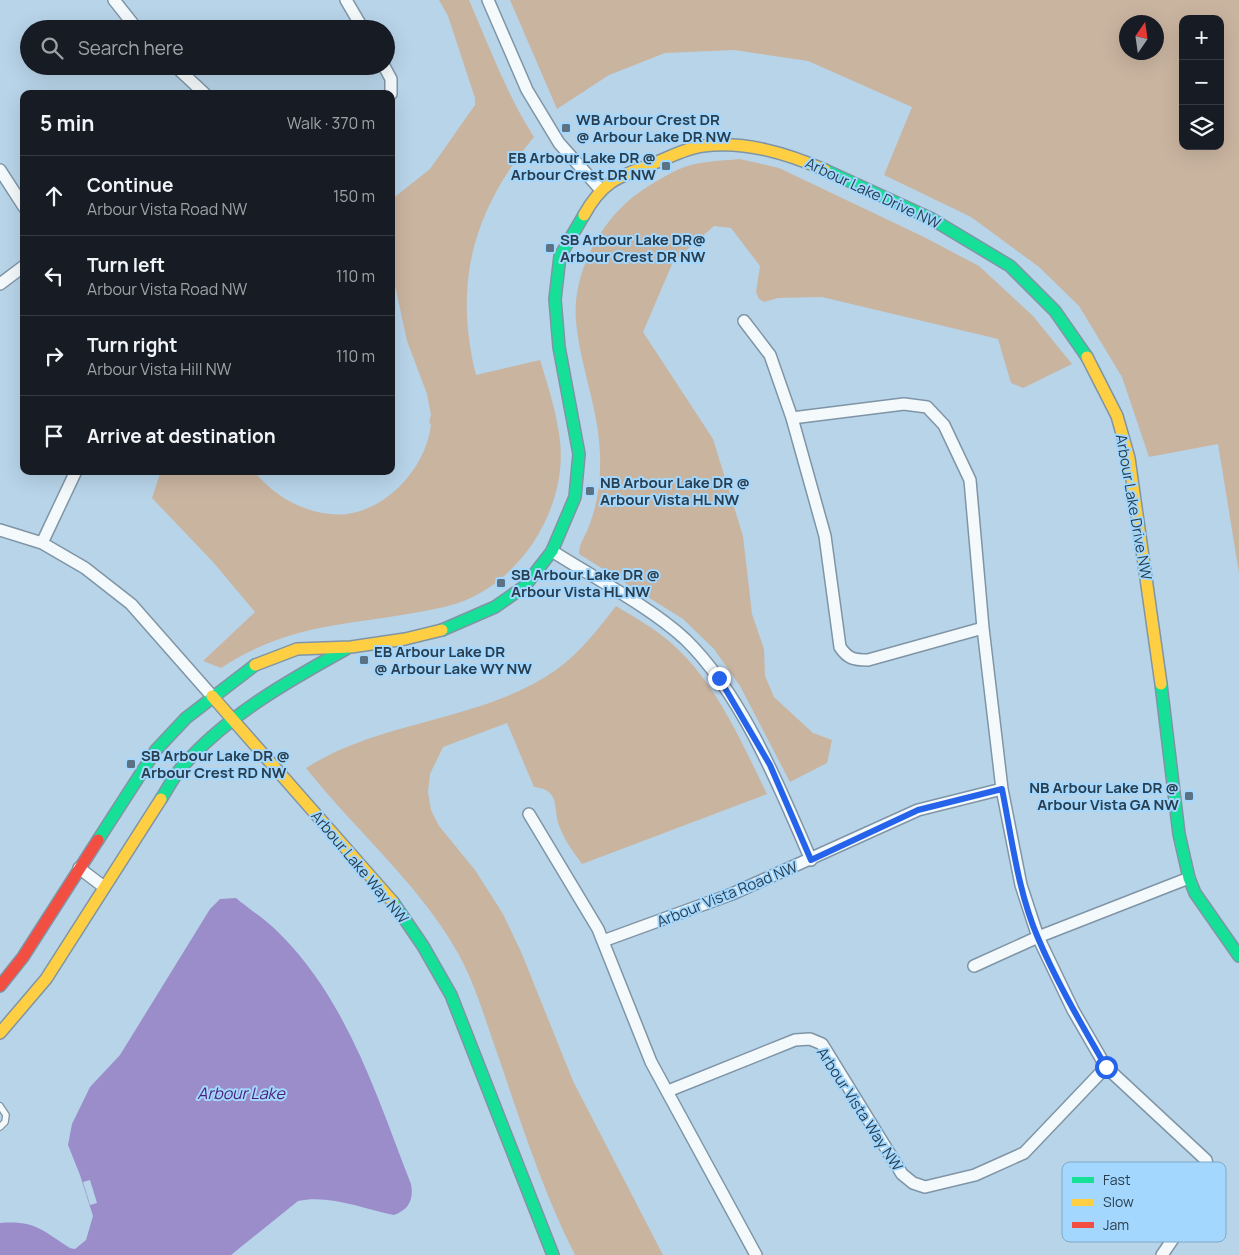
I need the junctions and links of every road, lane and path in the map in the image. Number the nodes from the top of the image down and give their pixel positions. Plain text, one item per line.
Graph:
1 (114, 0) edge
2 (346, 0) edge
3 (488, 0) edge
4 (130, 20) edge
5 (357, 20) edge
6 (185, 75) edge
7 (389, 75) edge
8 (202, 90) edge
9 (391, 90) edge
10 (0, 170) edge
11 (601, 190) junction
12 (20, 201) edge
13 (20, 269) edge
14 (0, 284) edge
15 (744, 321) dead end
16 (792, 418) junction
17 (74, 475) edge
18 (0, 530) edge
19 (42, 543) junction
20 (552, 551) junction
21 (982, 628) junction
22 (351, 647) junction
23 (212, 696) junction
24 (233, 720) junction
25 (1002, 789) junction
26 (529, 814) dead end
27 (811, 860) junction
28 (79, 868) junction
29 (1189, 878) junction
30 (104, 888) junction
31 (1038, 937) junction
32 (603, 942) junction
33 (1239, 956) edge
34 (974, 966) dead end
35 (0, 986) edge
36 (0, 1033) edge
37 (1106, 1067) junction
38 (668, 1091) junction
39 (0, 1106) edge
40 (0, 1127) edge
41 (1206, 1162) edge
42 (1171, 1242) edge
43 (553, 1255) edge
44 (756, 1255) edge
45 (1162, 1255) edge

1 - 4 street
2 - 5 street
3 - 11 street
6 - 8 street
7 - 9 street
10 - 12 street
11 - 20 street, Arbour Lake Drive NW
11 - 29 street, Arbour Lake Drive NW
13 - 14 street
15 - 16 street
16 - 21 street
16 - 21 street
17 - 19 street
18 - 19 street
19 - 23 street
20 - 22 street, Arbour Lake Drive NW
20 - 27 street
21 - 25 street
22 - 23 street, Arbour Lake Drive NW
22 - 24 street, Arbour Lake Drive NW
23 - 24 street, Arbour Lake Way NW
23 - 28 street, Arbour Lake Drive NW
24 - 30 street, Arbour Lake Drive NW
24 - 43 street, Arbour Lake Way NW
25 - 27 street, Arbour Vista Road NW
25 - 31 street
26 - 32 street
27 - 32 street, Arbour Vista Road NW
28 - 30 street
28 - 35 street, Arbour Lake Drive NW
29 - 31 street
29 - 33 street, Arbour Lake Drive NW
30 - 36 street, Arbour Lake Drive NW
31 - 34 street
31 - 37 street
32 - 38 street
37 - 38 street, Arbour Vista Way NW
37 - 41 street
38 - 44 street
39 - 40 lane
42 - 45 street

